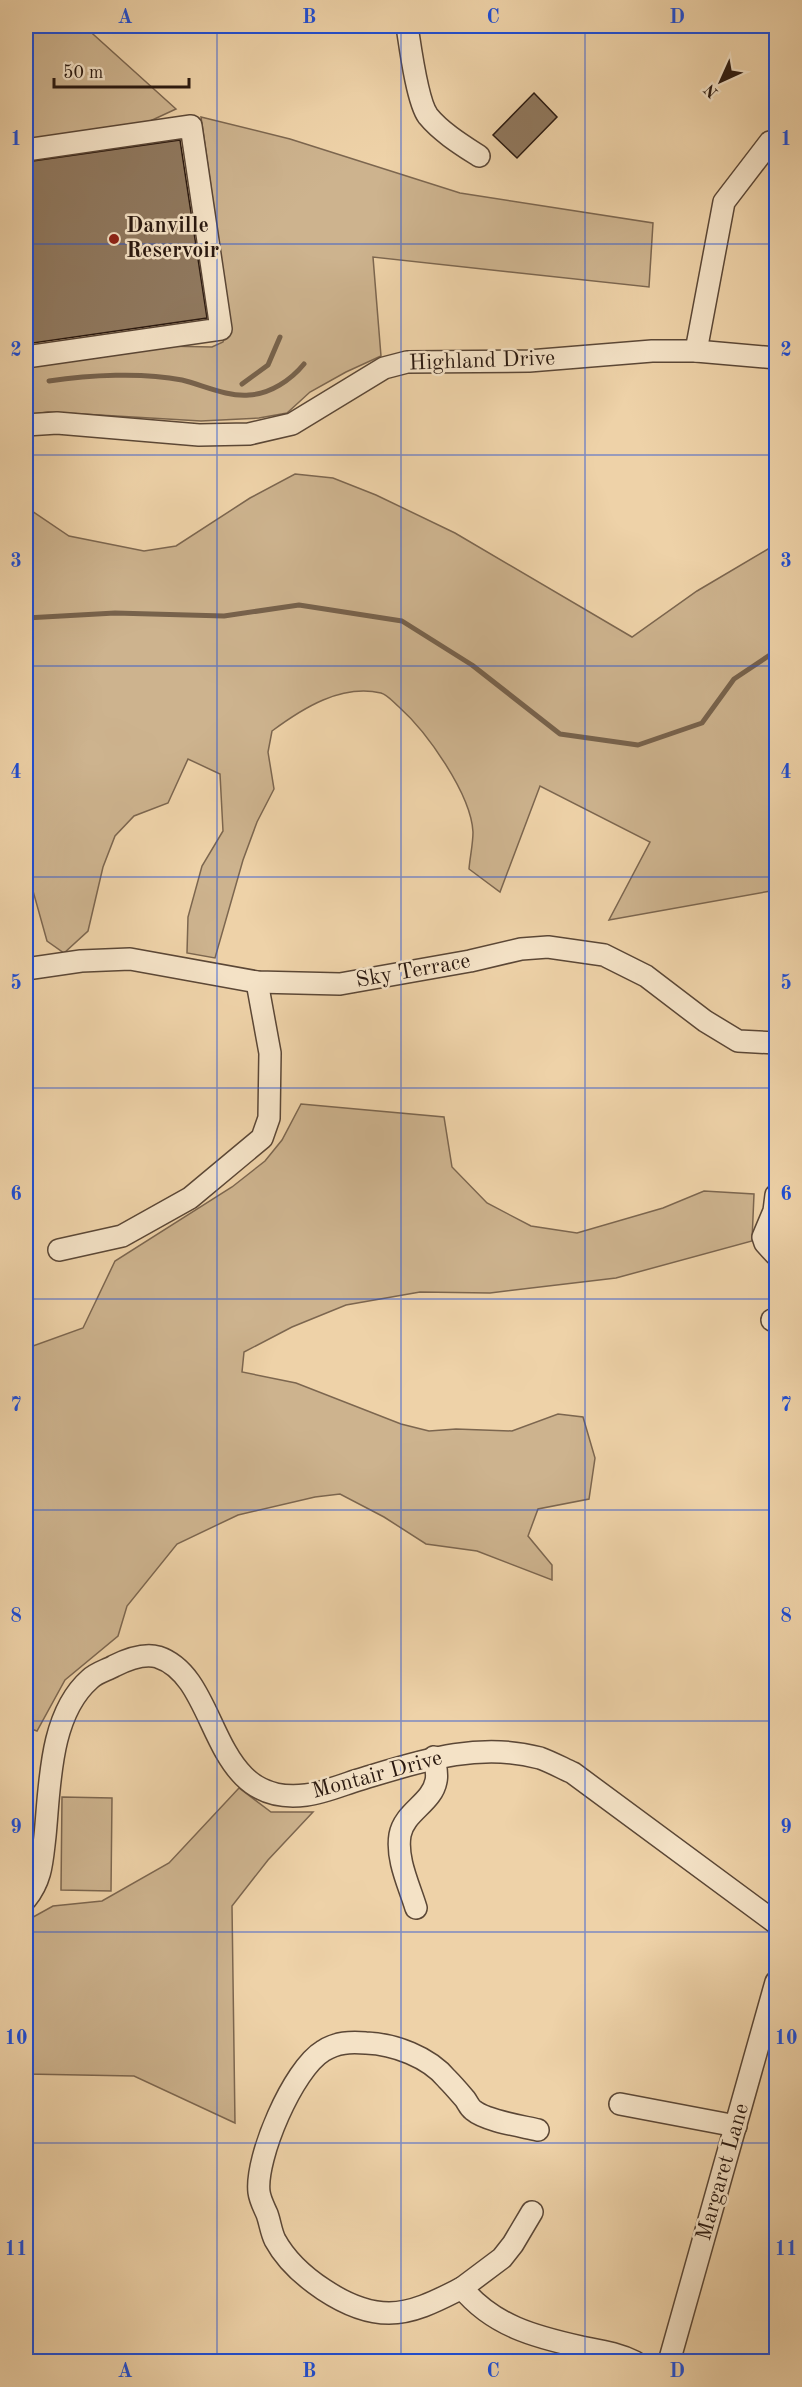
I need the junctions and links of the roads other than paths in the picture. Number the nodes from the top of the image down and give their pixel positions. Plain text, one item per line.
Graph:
1 (407, 26) edge
2 (770, 142) dead end
3 (26, 150) edge
4 (479, 156) dead end
5 (696, 351) junction
6 (26, 357) edge
7 (777, 358) edge
8 (26, 425) edge
9 (26, 969) edge
10 (257, 982) junction
11 (777, 1043) edge
12 (777, 1195) edge
13 (59, 1250) dead end
14 (777, 1255) edge
15 (434, 1757) junction
16 (26, 1899) edge
17 (416, 1908) dead end
18 (777, 1923) edge
19 (777, 1982) edge
20 (620, 2104) dead end
21 (736, 2127) junction
22 (538, 2130) dead end
23 (532, 2212) dead end
24 (462, 2288) junction
25 (635, 2361) edge
26 (669, 2361) edge

1 - 4 street
2 - 5 street
3 - 6 street
5 - 7 street, Highland Drive
5 - 8 street, Highland Drive
9 - 10 street, Sky Terrace
10 - 11 street, Sky Terrace
10 - 13 street
12 - 14 street
15 - 16 street, Montair Drive
15 - 17 street
15 - 18 street, Montair Drive
19 - 21 street, Margaret Lane
20 - 21 street
21 - 26 street, Margaret Lane
22 - 24 street
23 - 24 street
24 - 25 street

